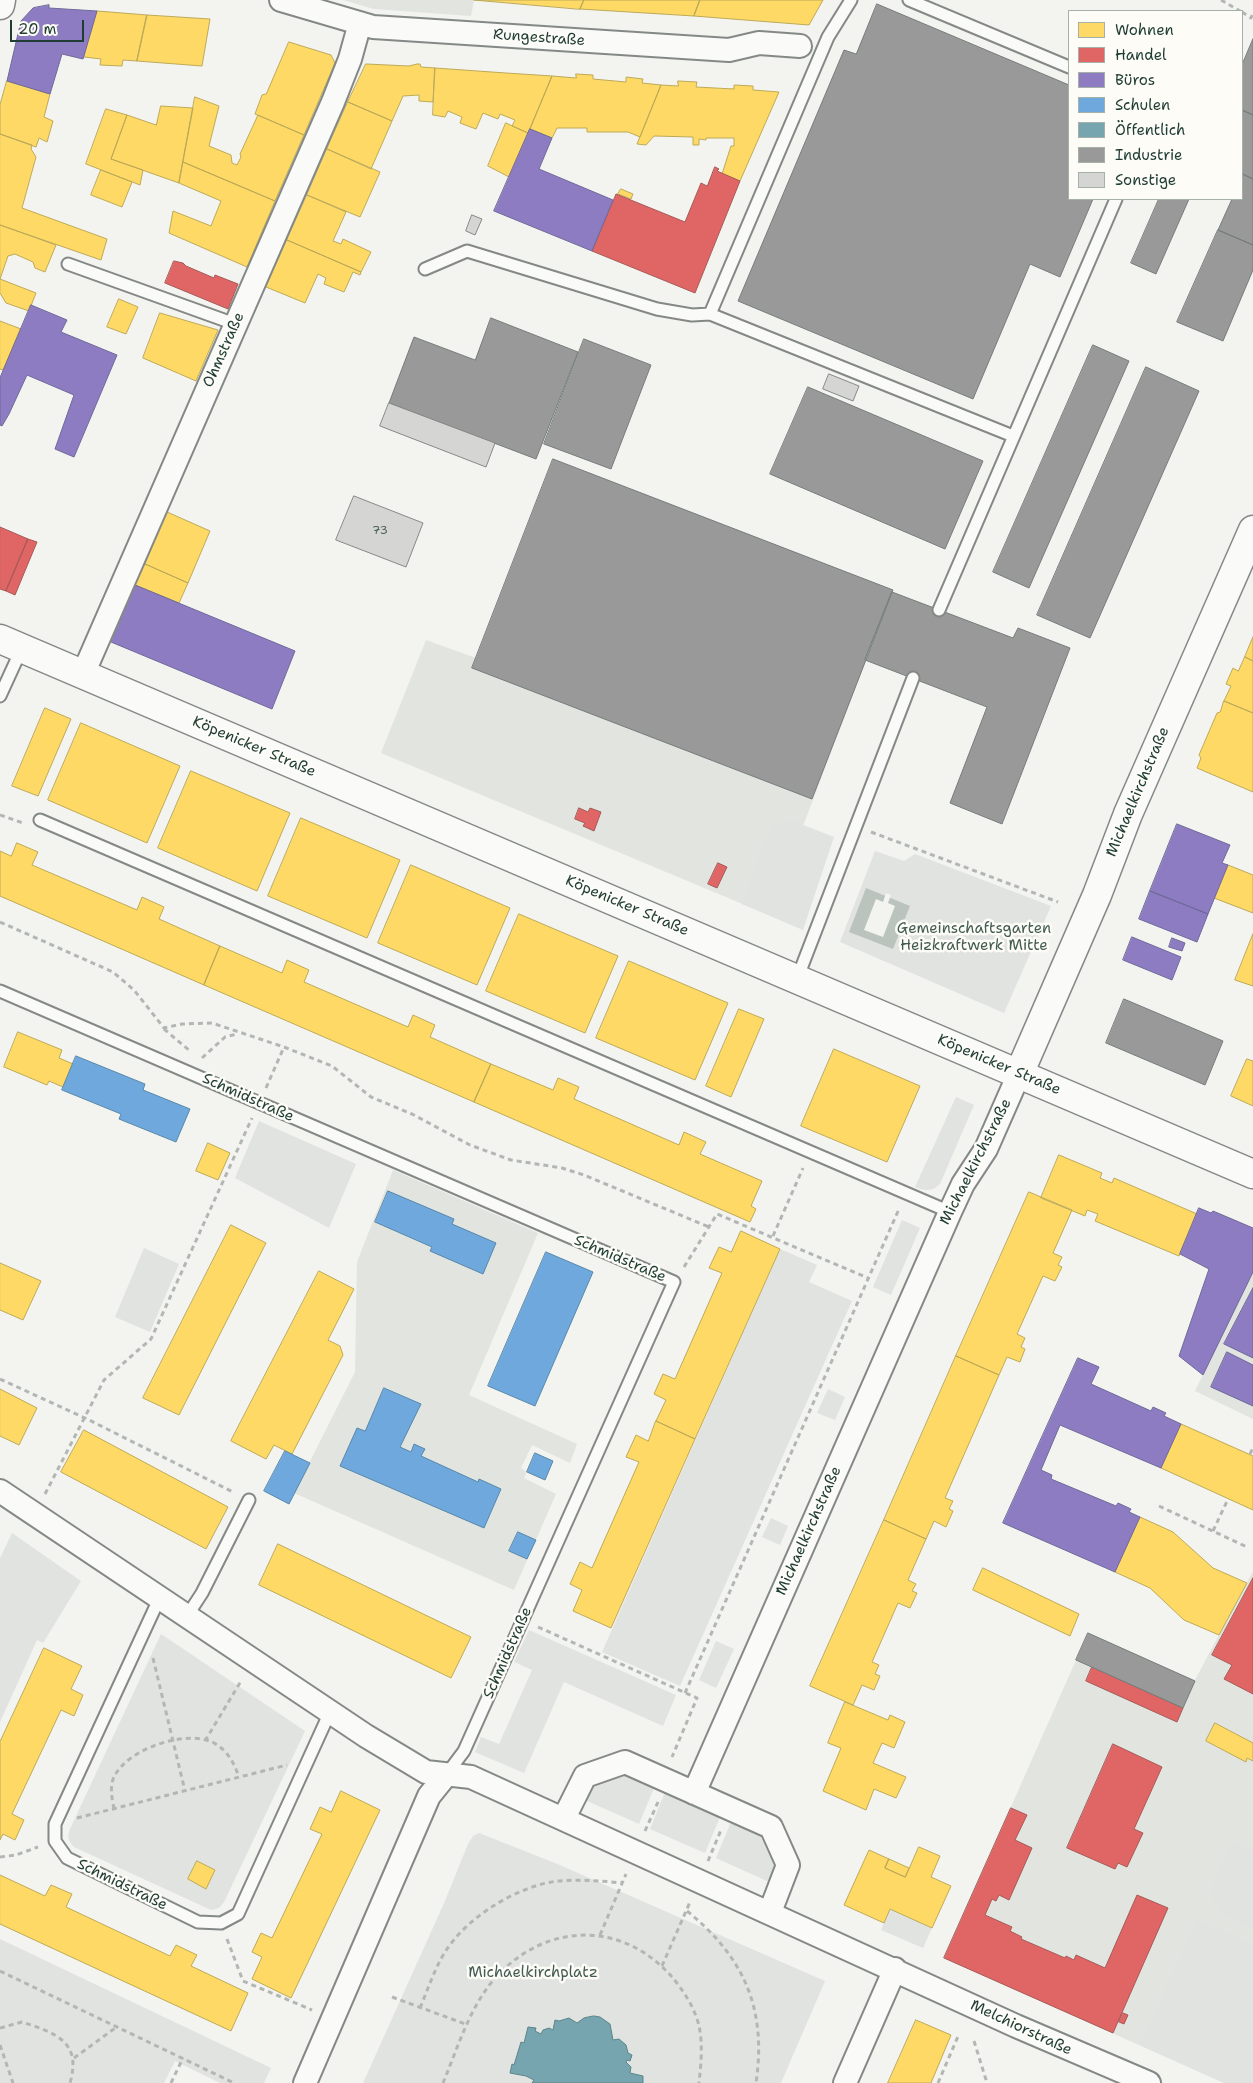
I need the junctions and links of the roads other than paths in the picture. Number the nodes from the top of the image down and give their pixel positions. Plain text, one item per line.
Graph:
1 (1, 0) edge
2 (281, 0) edge
3 (851, 0) edge
4 (909, 0) edge
5 (0, 5) edge
6 (360, 23) junction
7 (800, 46) joint
8 (820, 56) junction
9 (1068, 67) edge
10 (1116, 200) edge
11 (68, 264) dead end
12 (425, 269) dead end
13 (710, 314) junction
14 (235, 324) junction
15 (1013, 436) junction
16 (1253, 530) edge
17 (939, 610) dead end
18 (11, 644) edge
19 (83, 674) junction
20 (913, 678) dead end
21 (0, 696) edge
22 (40, 820) road end
23 (797, 979) junction
24 (0, 991) edge
25 (1019, 1074) junction
26 (1253, 1174) edge
27 (950, 1212) junction
28 (0, 1491) edge
29 (249, 1500) road end
30 (160, 1598) junction
31 (187, 1616) junction
32 (330, 1712) junction
33 (446, 1775) junction
34 (694, 1793) junction
35 (564, 1818) junction
36 (770, 1912) junction
37 (895, 1969) junction
38 (305, 2083) edge
39 (845, 2083) edge
40 (1149, 2083) edge

1 - 5 main road
2 - 6 street, Rungestraße
3 - 8 lane
4 - 9 lane
6 - 7 street, Rungestraße
6 - 14 street, Ohmstraße
7 - 8 lane
8 - 13 lane
10 - 15 lane
11 - 14 lane
12 - 13 lane
13 - 15 lane
14 - 19 street, Ohmstraße
15 - 17 lane
16 - 25 main road, Michaelkirchstraße
18 - 19 main road, Köpenicker Straße
18 - 21 lane
19 - 23 main road, Köpenicker Straße
20 - 23 lane
22 - 27 lane
23 - 25 main road, Köpenicker Straße
24 - 33 lane, Schmidstraße
25 - 26 main road, Köpenicker Straße
25 - 27 street, Michaelkirchstraße
27 - 34 street, Michaelkirchstraße
28 - 30 street
29 - 31 lane
30 - 31 street
30 - 32 lane, Schmidstraße
31 - 32 street
32 - 33 street
33 - 35 street
33 - 38 street
34 - 35 street
34 - 36 street
35 - 36 street
36 - 37 street
37 - 39 street
37 - 40 street, Melchiorstraße

